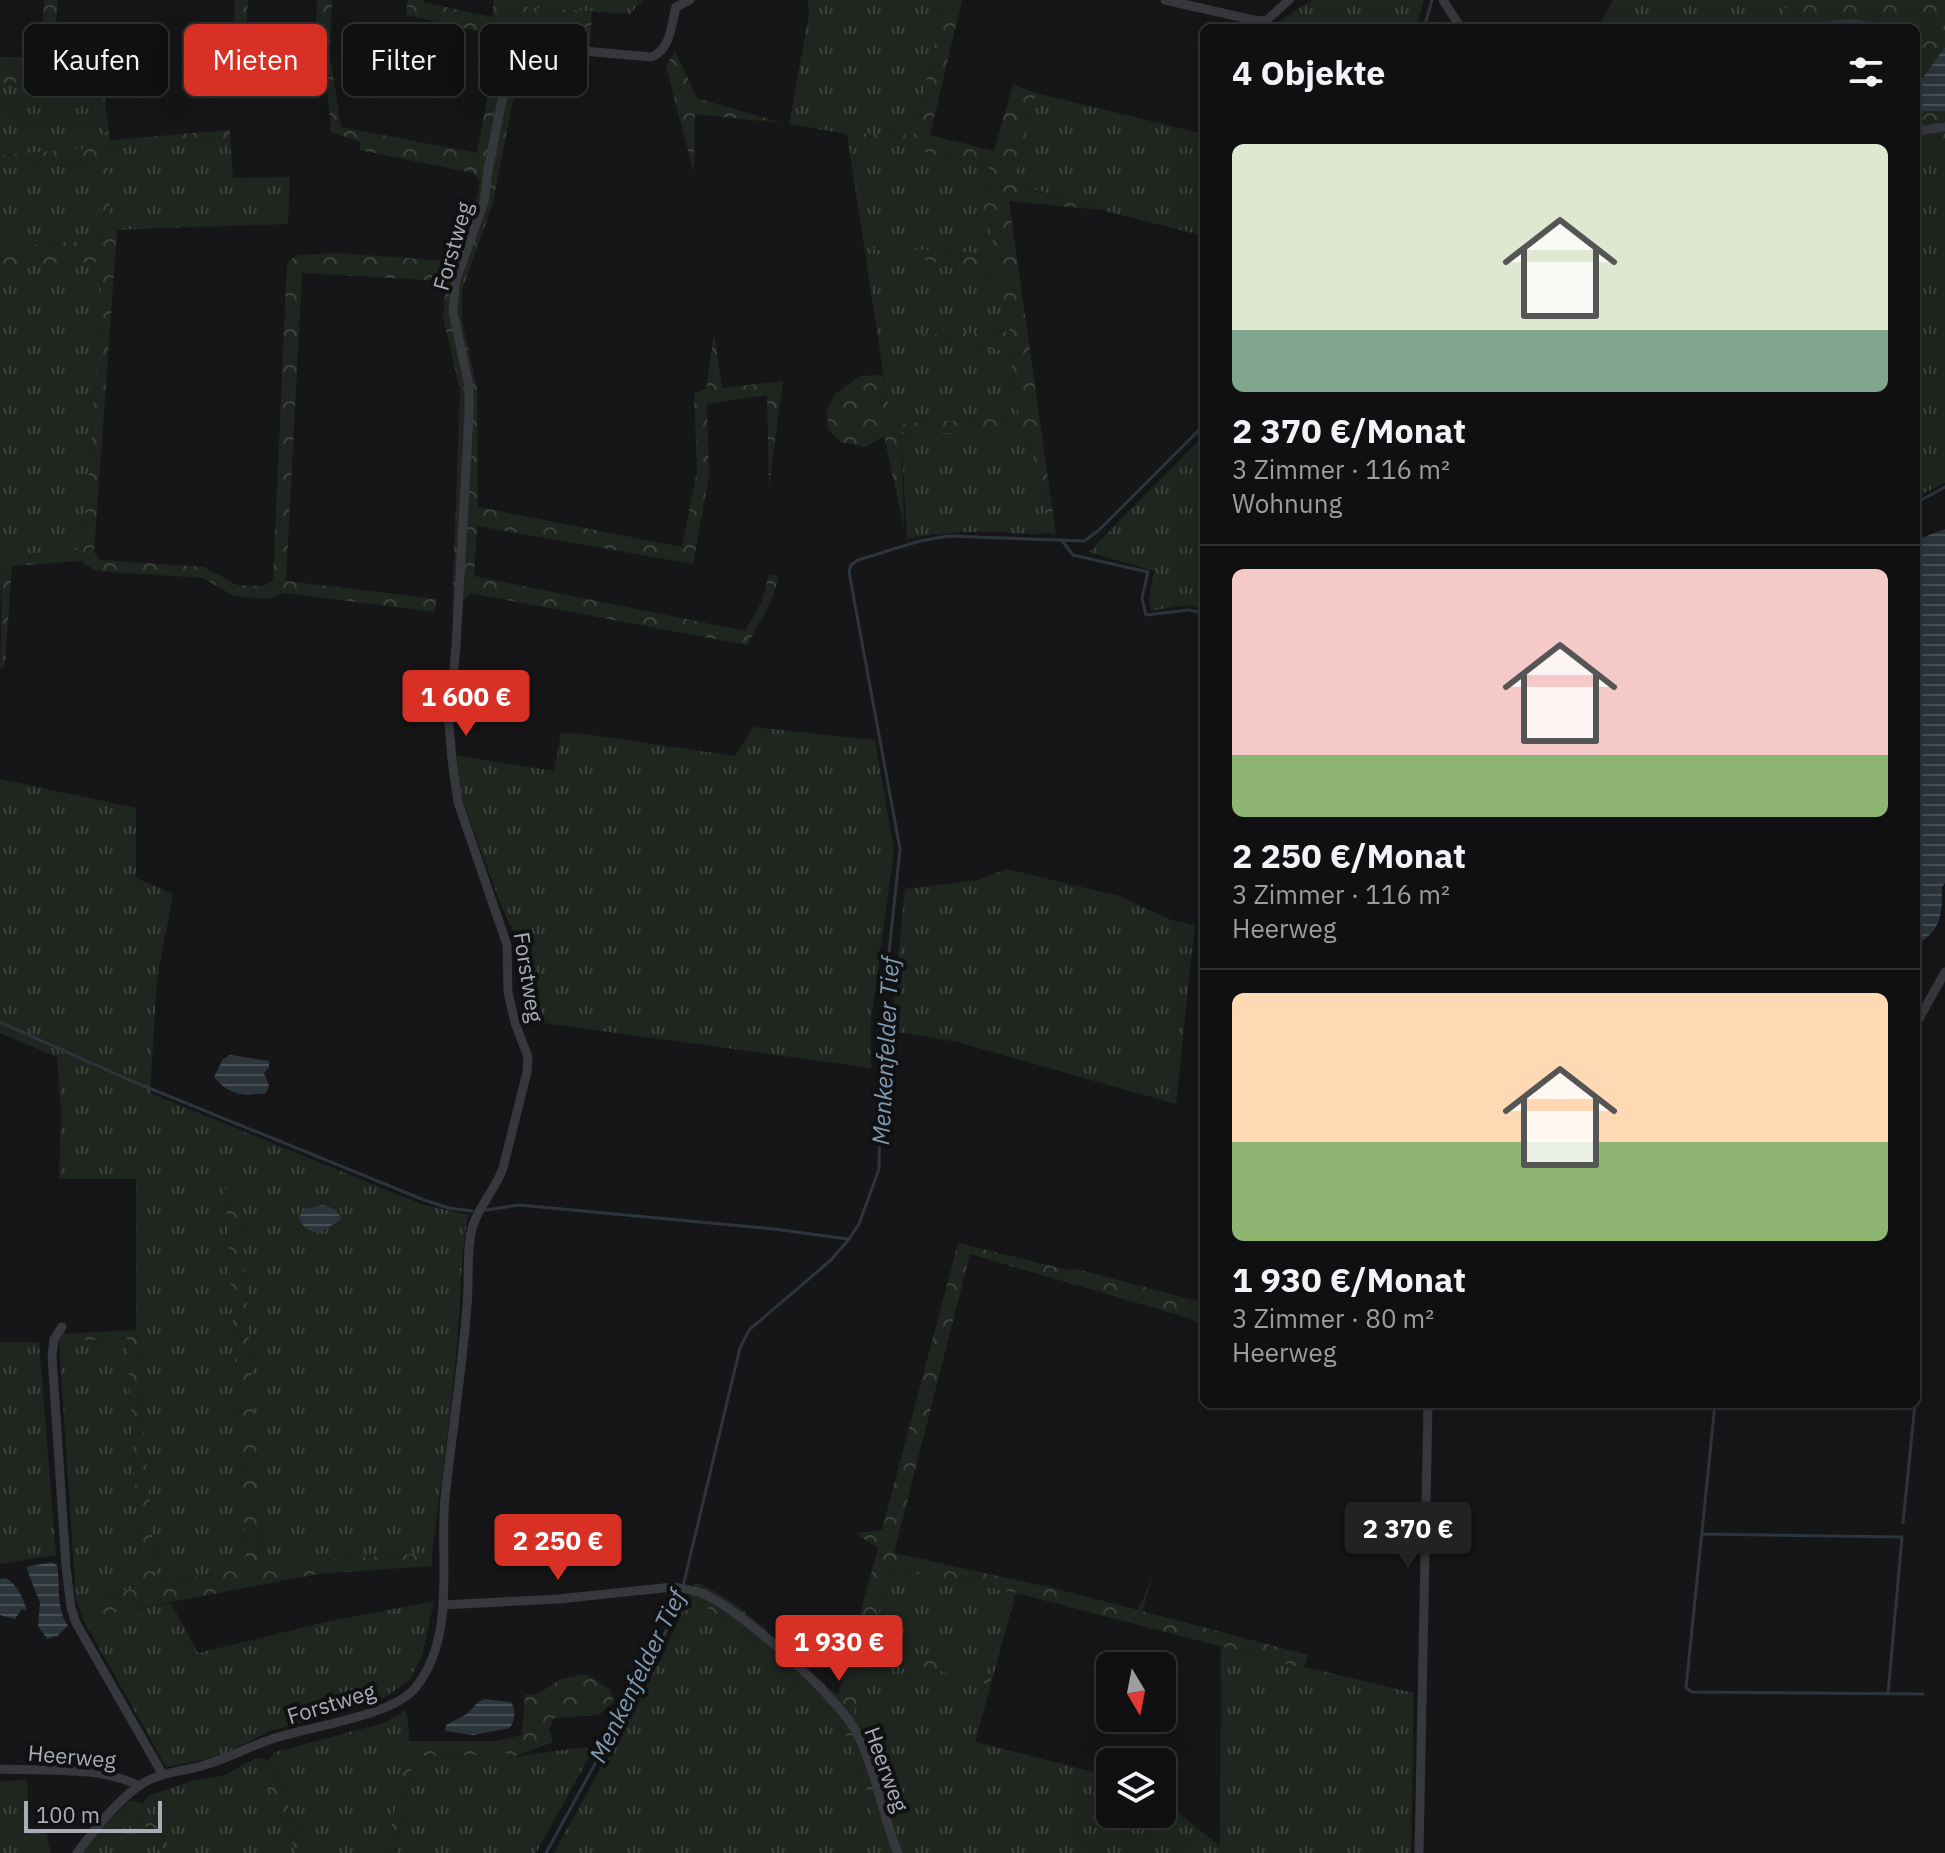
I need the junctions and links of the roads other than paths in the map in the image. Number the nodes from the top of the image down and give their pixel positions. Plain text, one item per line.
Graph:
1 (690, 0) edge
2 (1165, 0) edge
3 (1289, 0) edge
4 (1443, 0) edge
5 (1458, 24) edge
6 (1945, 127) edge
7 (1920, 130) edge
8 (1945, 972) edge
9 (1920, 1017) edge
10 (62, 1327) dead end
11 (1428, 1408) edge
12 (443, 1605) junction
13 (0, 1769) edge
14 (163, 1775) junction
15 (139, 1786) junction
16 (77, 1853) edge
17 (898, 1853) edge
18 (1419, 1853) edge

1 - 12 street, Forstweg
2 - 3 street
4 - 5 street
6 - 7 street
8 - 9 street
10 - 14 street
11 - 18 street
12 - 14 street, Forstweg
12 - 17 street, Heerweg
13 - 15 street, Heerweg
14 - 15 street, Forstweg
15 - 16 street, Forstweg

